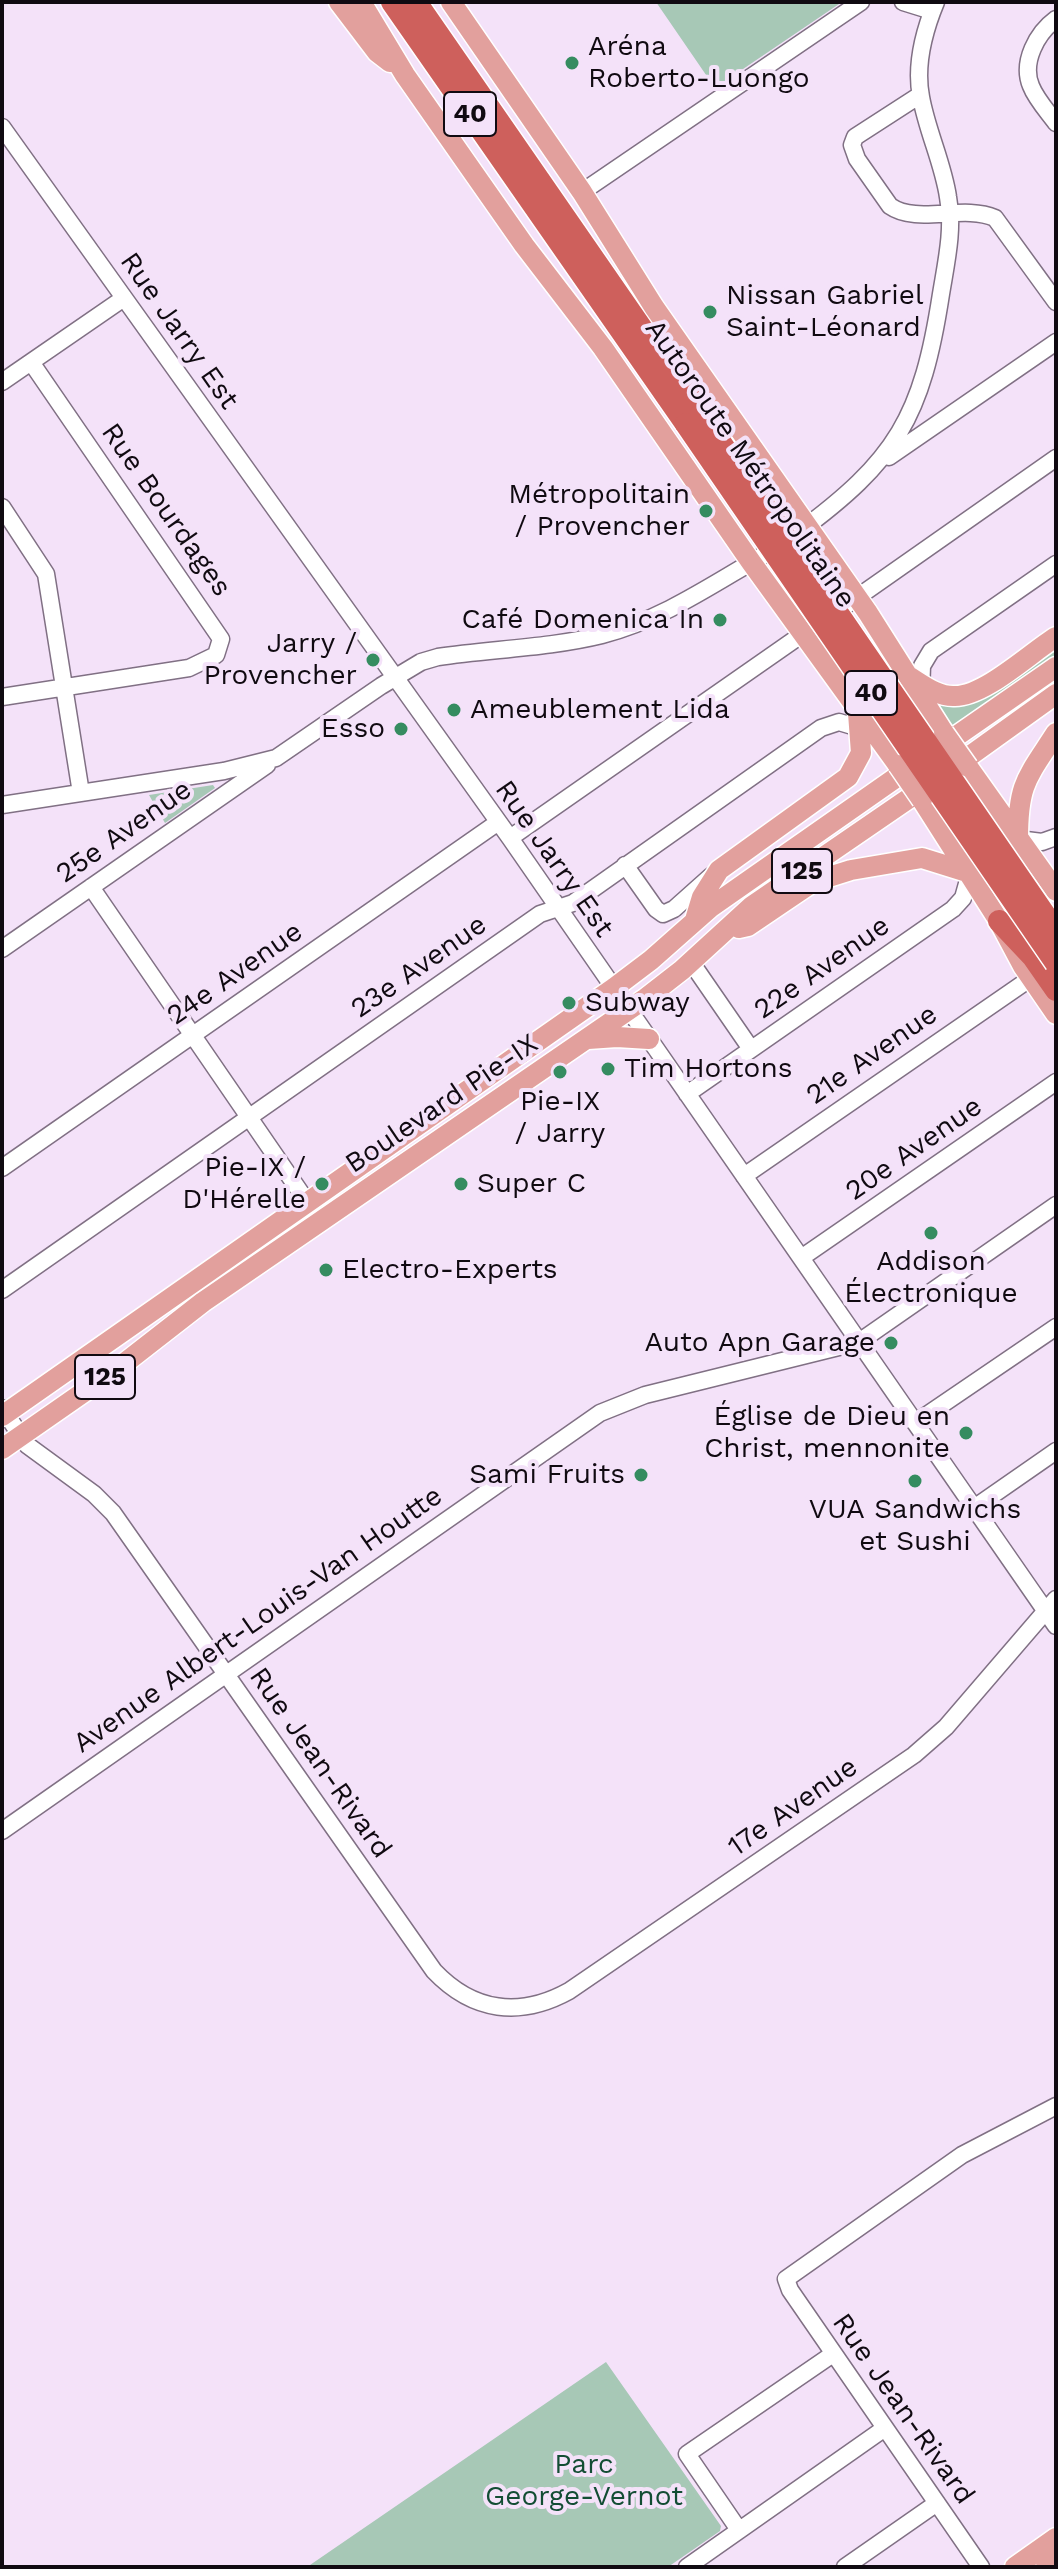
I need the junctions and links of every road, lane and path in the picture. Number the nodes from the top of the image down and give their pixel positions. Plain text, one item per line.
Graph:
1 (339, 2) edge
2 (361, 2) edge
3 (392, 2) edge
4 (416, 2) edge
5 (451, 2) edge
6 (460, 2) edge
7 (861, 2) edge
8 (903, 2) edge
9 (934, 7) edge
10 (1056, 19) edge
11 (466, 23) junction
12 (405, 75) junction
13 (920, 95) junction
14 (1056, 123) edge
15 (2, 127) edge
16 (582, 192) junction
17 (950, 212) junction
18 (124, 298) junction
19 (1056, 302) edge
20 (1056, 342) edge
21 (31, 362) junction
22 (3, 379) edge
23 (917, 397) junction
24 (947, 418) junction
25 (694, 419) junction
26 (1056, 458) edge
27 (878, 464) junction
28 (2, 507) edge
29 (802, 530) junction
30 (758, 558) junction
31 (1056, 564) edge
32 (851, 601) junction
33 (808, 630) junction
34 (1056, 637) edge
35 (1056, 667) edge
36 (394, 678) junction
37 (916, 685) junction
38 (66, 688) junction
39 (1056, 694) edge
40 (2, 697) edge
41 (865, 724) junction
42 (1056, 733) edge
43 (951, 734) junction
44 (276, 758) junction
45 (970, 761) junction
46 (896, 772) junction
47 (81, 793) junction
48 (915, 800) junction
49 (2, 805) edge
50 (497, 823) junction
51 (1056, 837) edge
52 (510, 838) junction
53 (1018, 839) junction
54 (625, 865) junction
55 (719, 870) junction
56 (970, 873) junction
57 (91, 887) junction
58 (1056, 891) edge
59 (558, 908) junction
60 (695, 920) junction
61 (999, 921) junction
62 (1056, 931) edge
63 (723, 932) junction
64 (2, 949) edge
65 (691, 962) junction
66 (1056, 963) edge
67 (1031, 978) junction
68 (614, 988) junction
69 (1056, 990) edge
70 (628, 1010) junction
71 (1056, 1014) edge
72 (193, 1035) junction
73 (588, 1039) junction
74 (649, 1039) junction
75 (751, 1049) junction
76 (1056, 1082) edge
77 (687, 1094) junction
78 (250, 1117) junction
79 (2, 1168) edge
80 (744, 1176) junction
81 (308, 1203) junction
82 (1056, 1205) edge
83 (320, 1220) junction
84 (801, 1258) junction
85 (2, 1290) edge
86 (1056, 1327) edge
87 (859, 1342) junction
88 (3, 1413) edge
89 (915, 1423) junction
90 (20, 1436) junction
91 (2, 1449) edge
92 (1056, 1451) edge
93 (974, 1508) junction
94 (1051, 1605) edge
95 (1056, 1626) edge
96 (226, 1674) junction
97 (2, 1831) edge
98 (521, 2008) joint
99 (1056, 2106) edge
100 (833, 2354) junction
101 (885, 2428) junction
102 (937, 2503) junction
103 (739, 2530) junction
104 (1056, 2538) edge
105 (1056, 2560) edge
106 (687, 2567) edge
107 (845, 2567) edge
108 (981, 2567) edge
109 (1015, 2567) edge
110 (1046, 2567) edge

1 - 12 main road
2 - 12 main road
3 - 25 highway, Autoroute Métropolitaine / 40
4 - 25 highway, Autoroute Métropolitaine / 40
5 - 11 main road
6 - 11 main road
7 - 16 street
8 - 9 street
9 - 13 street
10 - 14 street
11 - 16 main road
12 - 30 main road
13 - 17 street
13 - 17 street
15 - 18 street, Rue Jarry Est
16 - 29 main road
17 - 19 street
17 - 23 street
18 - 21 street
18 - 36 street, Rue Jarry Est
20 - 24 street
21 - 22 street
21 - 38 street, Rue Bourdages
23 - 24 street
23 - 27 street
24 - 27 street
25 - 62 highway, Autoroute Métropolitaine / 40, bridge
25 - 66 highway, Autoroute Métropolitaine / 40, bridge
26 - 32 street
27 - 29 street
28 - 38 street
29 - 32 main road
30 - 33 main road
30 - 36 street, 25e Avenue
31 - 37 street
32 - 37 main road
33 - 41 main road
33 - 52 street
34 - 37 main road
35 - 43 main road
36 - 44 street, 25e Avenue
36 - 50 street, Rue Jarry Est
37 - 43 main road
38 - 40 street
38 - 47 street
39 - 45 main road
41 - 46 main road
41 - 54 street, 23e Avenue
41 - 55 main road
42 - 53 main road
43 - 45 main road, bridge
44 - 47 street
44 - 57 street, 25e Avenue
45 - 53 main road
46 - 48 main road, bridge
46 - 60 main road, Boulevard Pie-IX / 125
47 - 49 street
48 - 56 main road
48 - 63 main road, Boulevard Pie-IX / 125
50 - 52 street, Rue Jarry Est
50 - 72 street, 24e Avenue
51 - 53 street
52 - 59 street, Rue Jarry Est
53 - 58 main road
54 - 55 street
54 - 59 street, 23e Avenue
55 - 60 main road
56 - 61 main road
56 - 63 main road
56 - 75 street, 22e Avenue
57 - 64 street, 25e Avenue
57 - 72 street
59 - 68 street, Rue Jarry Est
59 - 78 street, 23e Avenue
60 - 68 main road, Boulevard Pie-IX / 125
61 - 67 main road
61 - 69 highway
63 - 65 main road, Boulevard Pie-IX / 125
65 - 70 main road, Boulevard Pie-IX / 125
65 - 75 street
67 - 71 main road
67 - 80 street, 21e Avenue
68 - 70 street, Rue Jarry Est
68 - 81 main road, Boulevard Pie-IX / 125
70 - 73 main road, Boulevard Pie-IX / 125
70 - 74 street, Rue Jarry Est
72 - 78 street
72 - 79 street, 24e Avenue
73 - 74 main road
73 - 83 main road, Boulevard Pie-IX / 125
74 - 77 street, Rue Jarry Est
75 - 77 street, 22e Avenue
76 - 84 street, 20e Avenue
77 - 80 street, Rue Jarry Est
78 - 81 street
78 - 85 street, 23e Avenue
80 - 84 street, Rue Jarry Est
81 - 83 street
81 - 88 main road, Boulevard Pie-IX / 125
82 - 87 street
83 - 90 main road, Boulevard Pie-IX / 125
84 - 87 street, Rue Jarry Est
86 - 89 street
87 - 89 street, Rue Jarry Est
87 - 96 street, Avenue Albert-Louis-Van Houtte
88 - 90 street, Rue Jean-Rivard
89 - 93 street, Rue Jarry Est
90 - 91 main road, Boulevard Pie-IX / 125
90 - 96 street, Rue Jean-Rivard
92 - 93 street
93 - 94 street, Rue Jarry Est
94 - 95 street, Rue Jarry Est
94 - 98 street, 17e Avenue
96 - 97 street, Avenue Albert-Louis-Van Houtte
96 - 98 street, Rue Jean-Rivard
99 - 100 street, Rue Jean-Rivard
100 - 101 street, Rue Jean-Rivard
100 - 103 street
101 - 102 street, Rue Jean-Rivard
101 - 103 street
102 - 107 street
102 - 108 street, Rue Jean-Rivard
103 - 106 street
104 - 109 main road
105 - 110 main road

